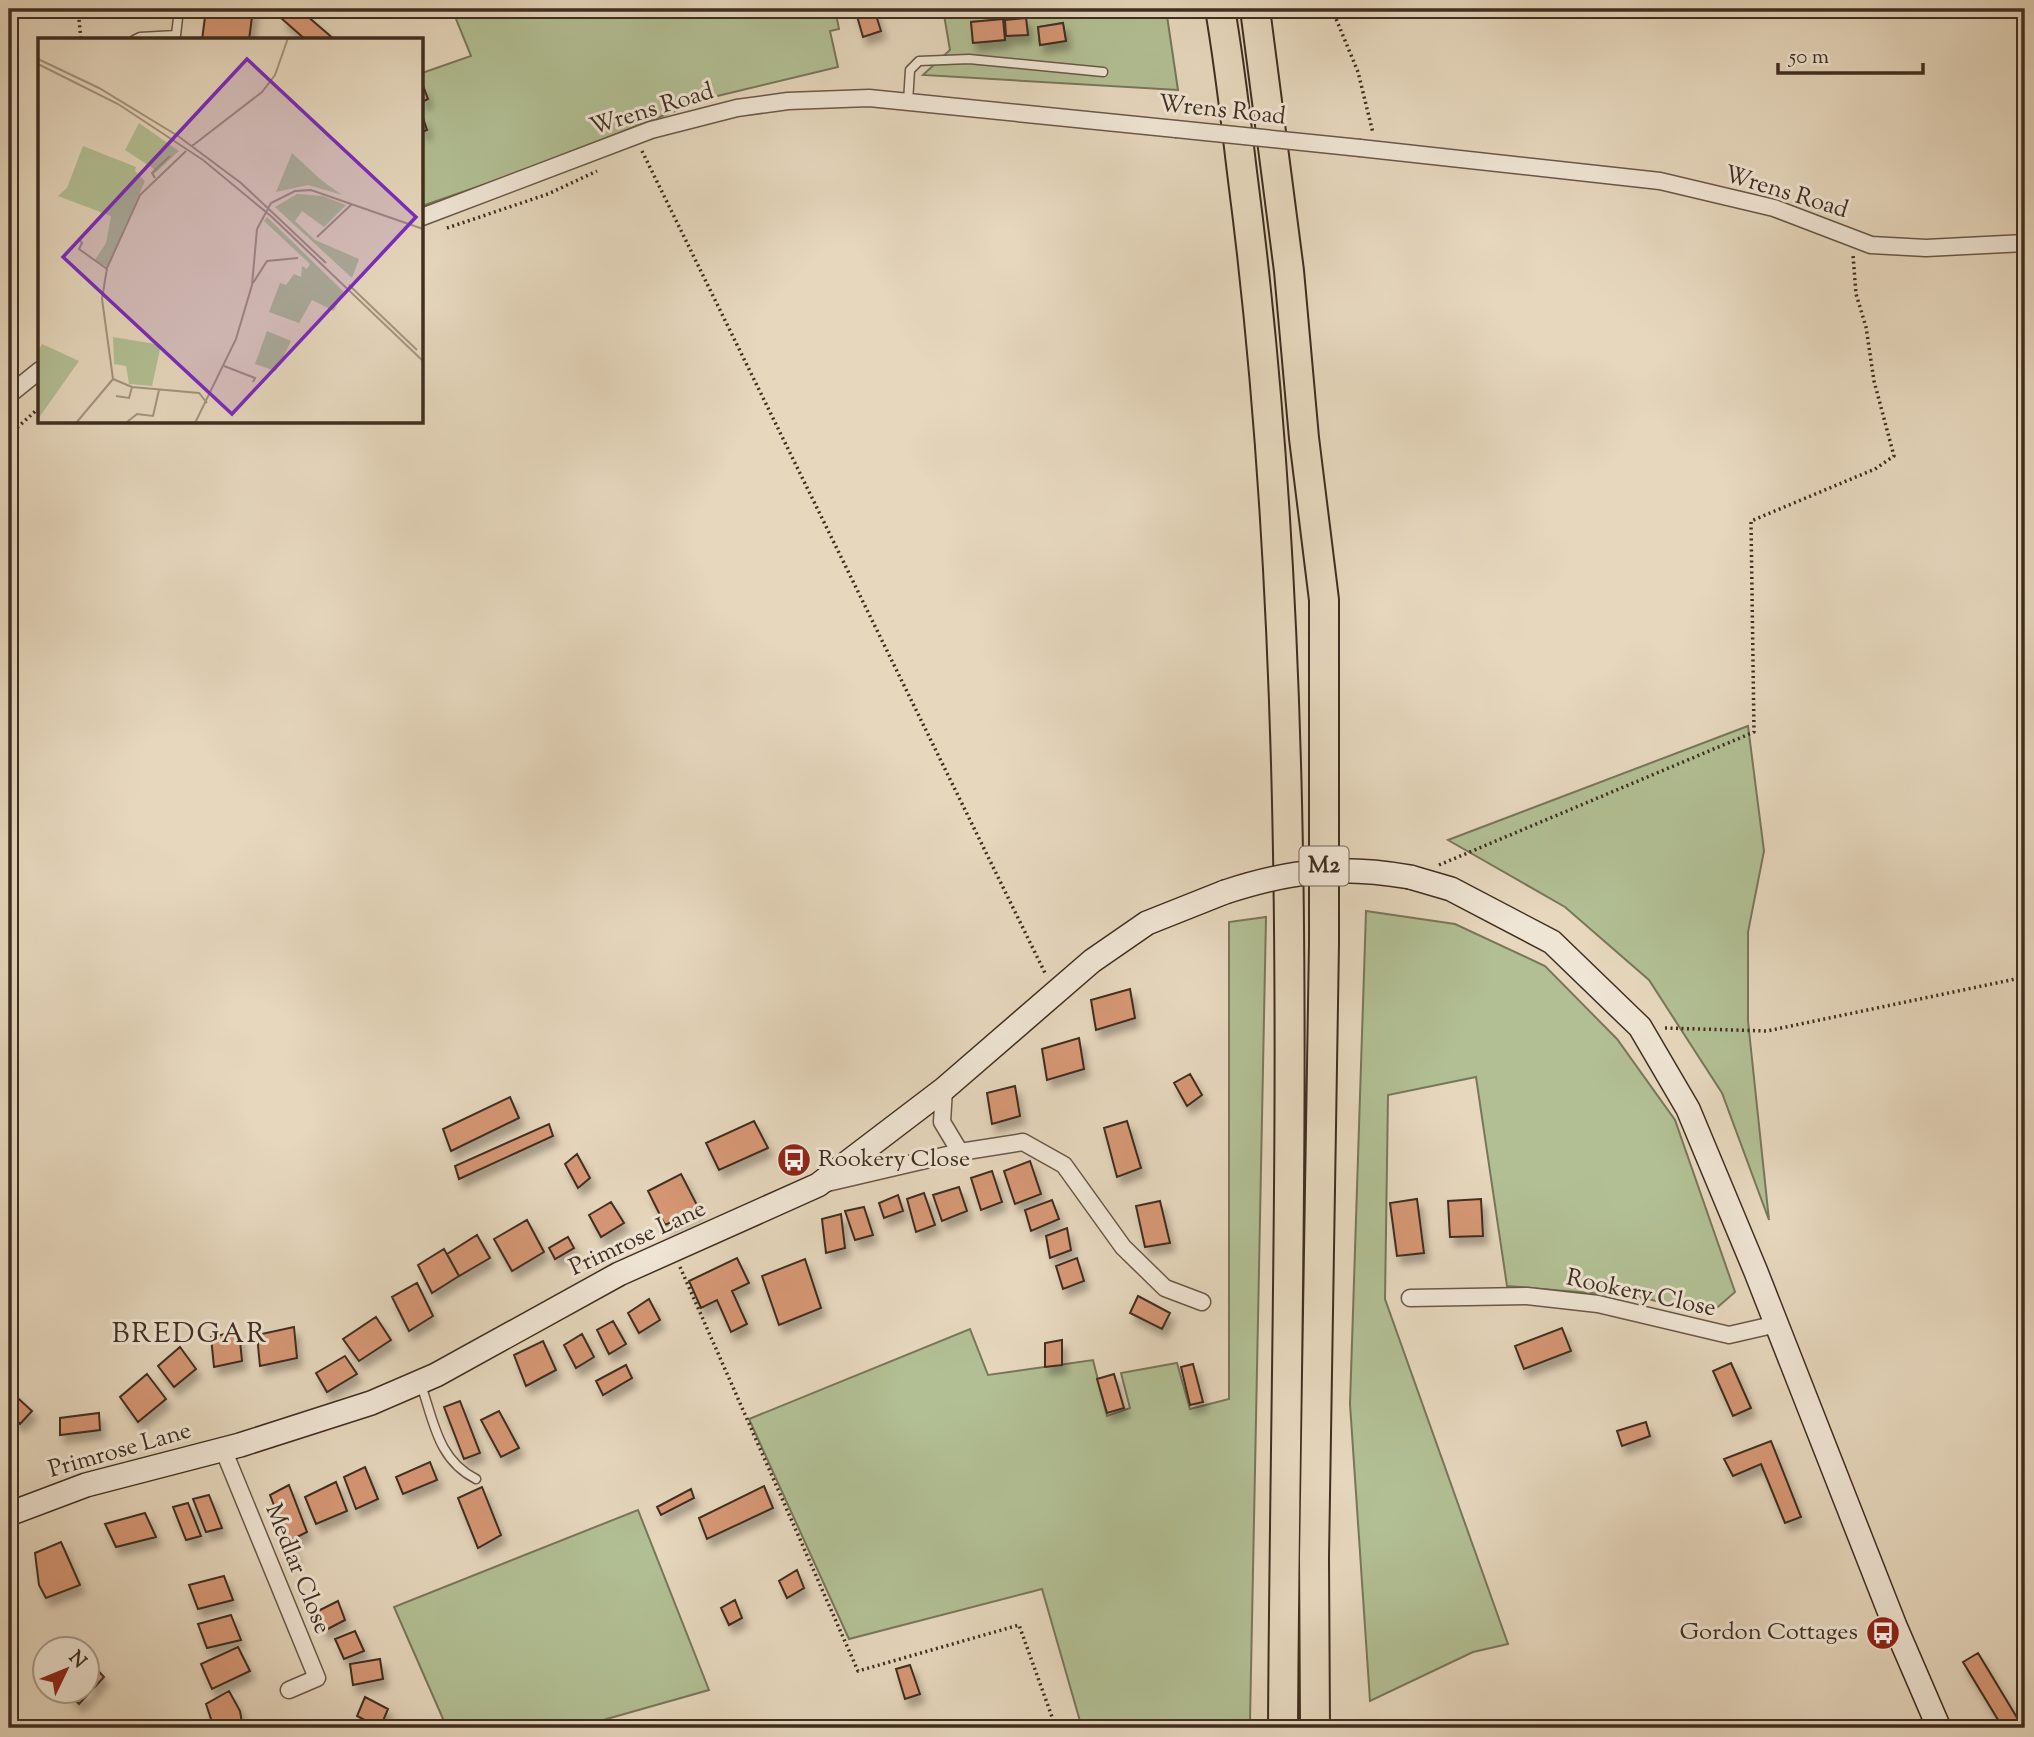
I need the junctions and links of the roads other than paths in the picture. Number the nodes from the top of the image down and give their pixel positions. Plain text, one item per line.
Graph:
1 (179, 9) edge
2 (1220, 9) edge
3 (1255, 9) edge
4 (138, 38) edge
5 (1103, 72) dead end
6 (908, 102) junction
7 (424, 216) edge
8 (2025, 243) edge
9 (38, 372) edge
10 (9, 395) edge
11 (944, 1089) junction
12 (960, 1152) junction
13 (818, 1185) junction
14 (1410, 1298) dead end
15 (1202, 1302) dead end
16 (1777, 1324) junction
17 (420, 1382) junction
18 (223, 1449) junction
19 (476, 1479) dead end
20 (14, 1507) edge
21 (289, 1690) dead end
22 (1283, 1728) edge
23 (1315, 1728) edge
24 (1939, 1728) edge

1 - 4 lane
2 - 22 highway, M2
3 - 23 highway, M2
5 - 6 lane
6 - 7 street, Wrens Road
6 - 8 street, Wrens Road, bridge
9 - 10 street
11 - 12 street
11 - 13 street, Primrose Lane
11 - 16 street, Primrose Lane, bridge
12 - 13 street
12 - 15 street
13 - 17 street, Primrose Lane
14 - 16 street, Rookery Close
16 - 24 street, Primrose Lane
17 - 18 street, Primrose Lane
17 - 19 lane
18 - 20 street, Primrose Lane
18 - 21 street, Medlar Close

